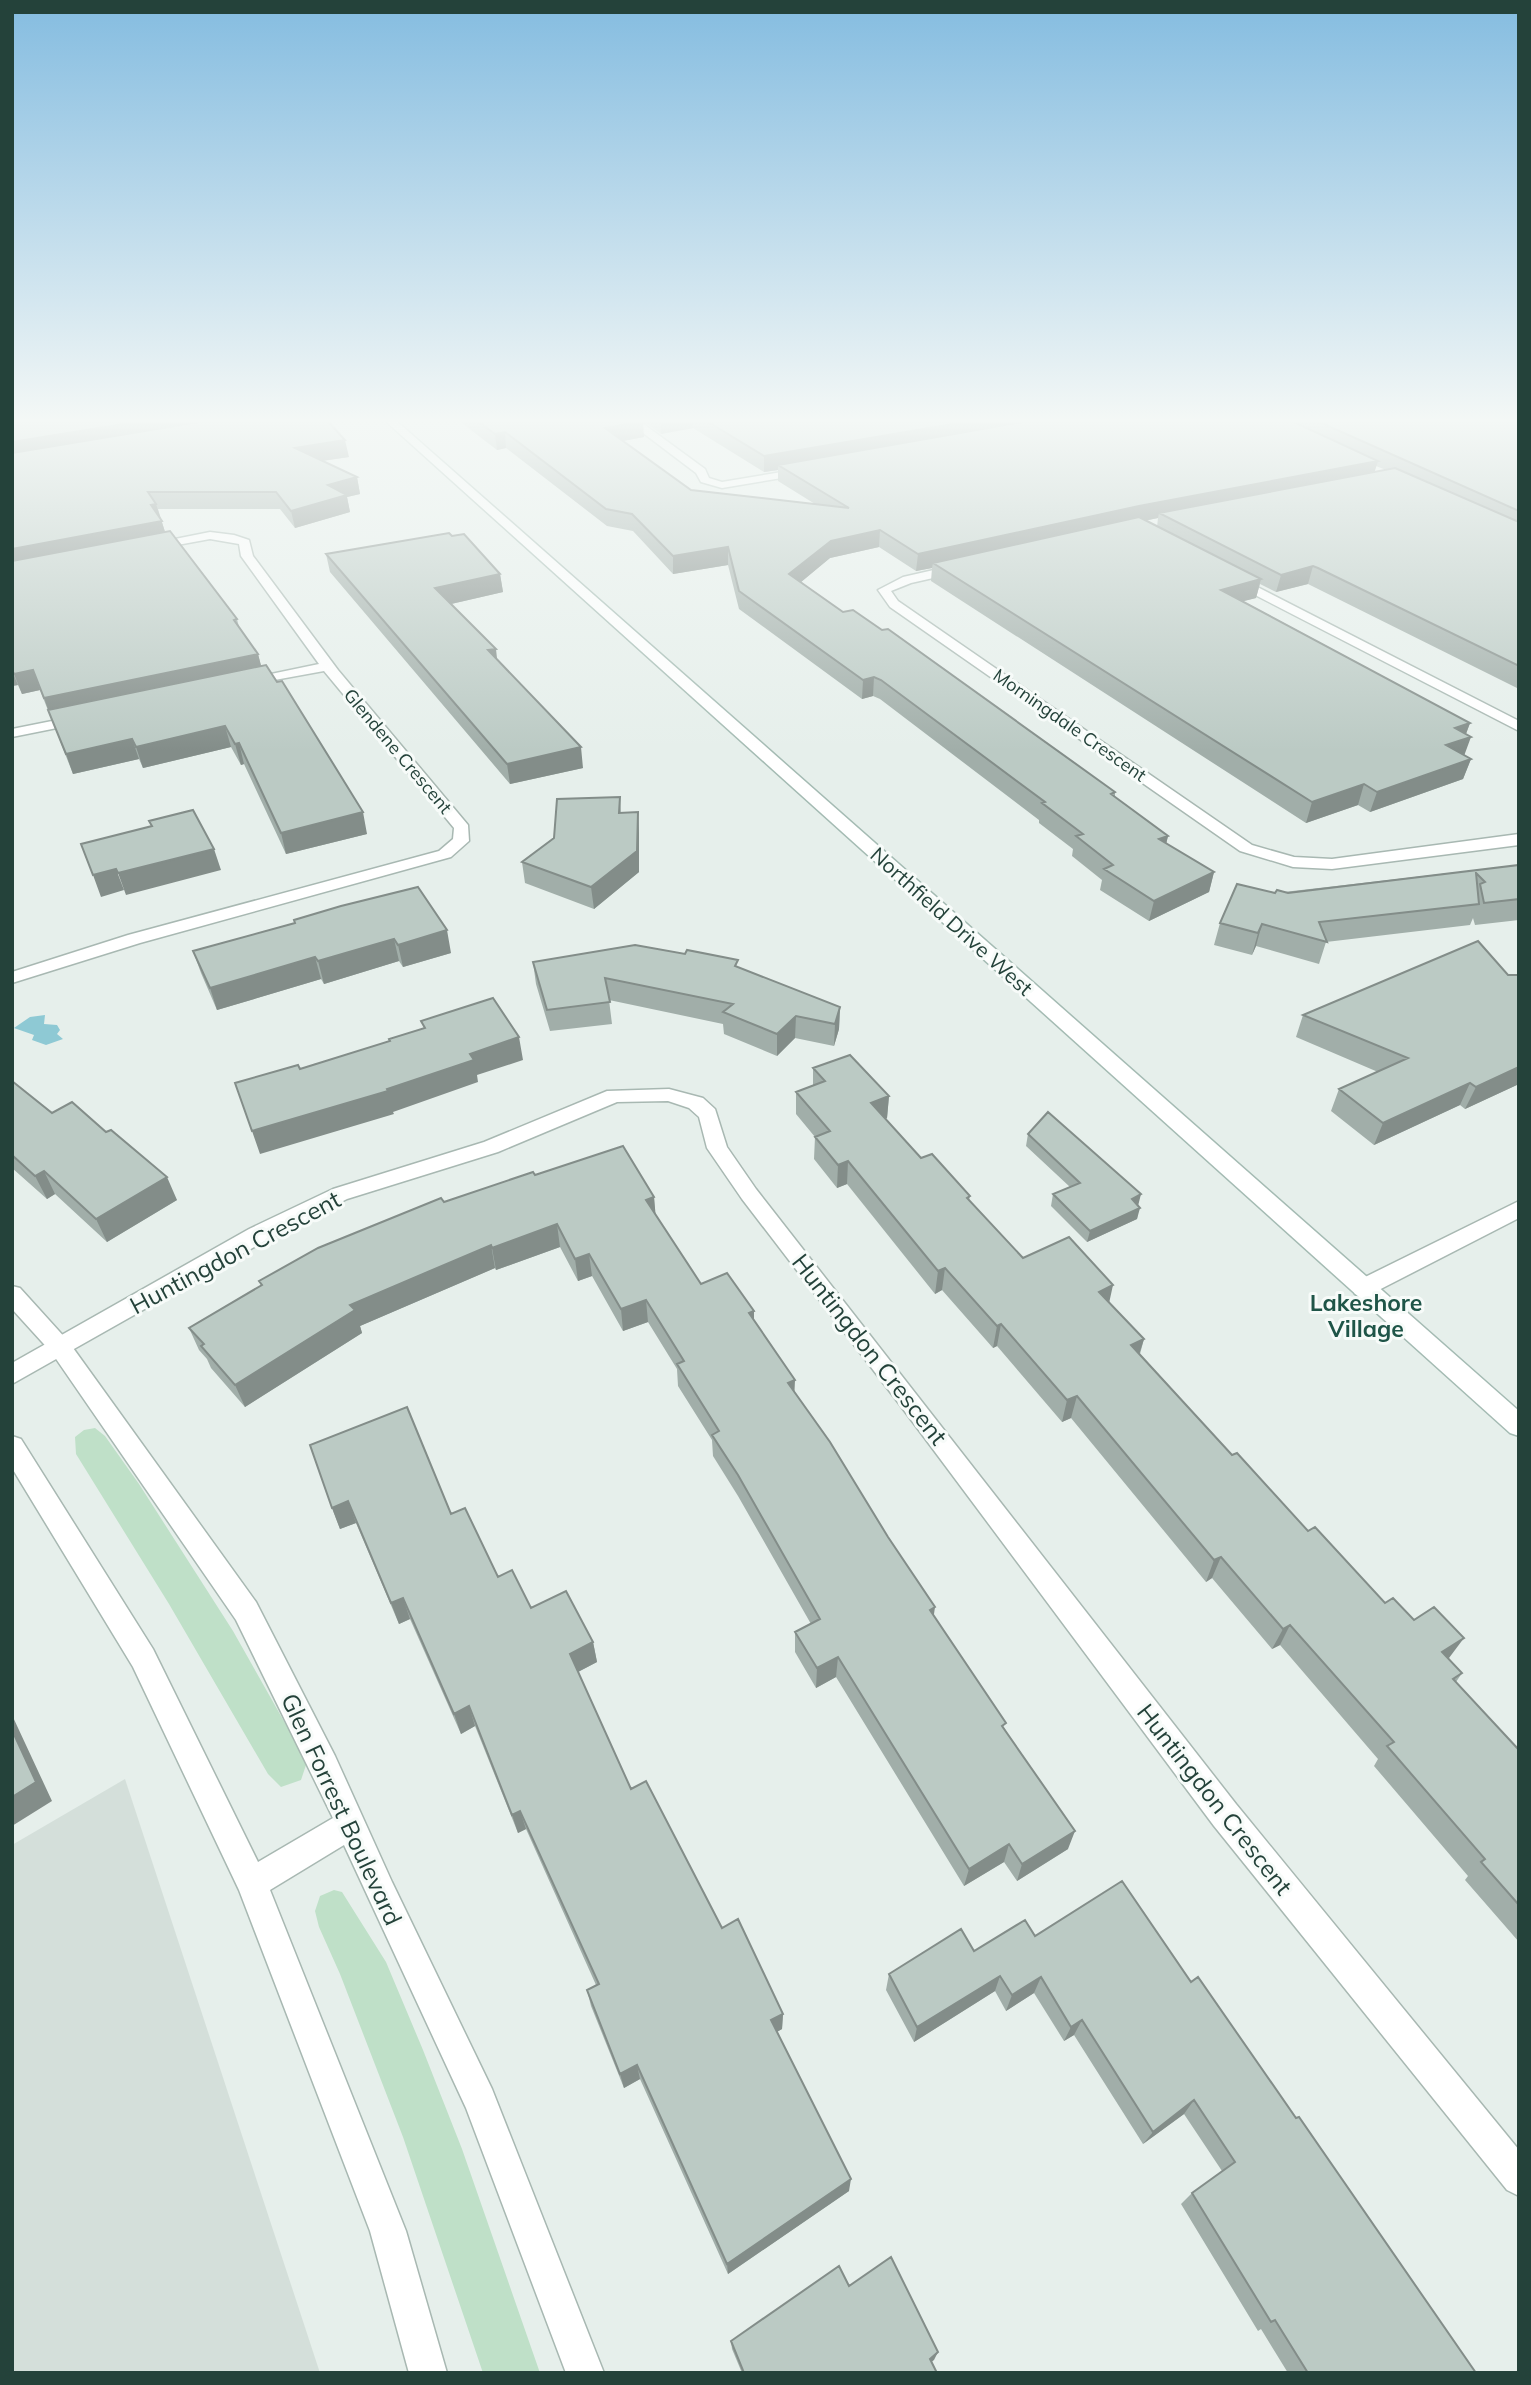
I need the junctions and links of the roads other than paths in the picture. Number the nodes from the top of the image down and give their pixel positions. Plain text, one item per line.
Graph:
1 (511, 528) edge
2 (134, 551) edge
3 (974, 565) edge
4 (1215, 569) edge
5 (327, 666) junction
6 (228, 687) edge
7 (101, 714) edge
8 (1519, 727) edge
9 (12, 733) edge
10 (1519, 839) edge
11 (12, 978) edge
12 (1519, 1209) edge
13 (1363, 1288) junction
14 (12, 1294) edge
15 (60, 1347) junction
16 (12, 1375) edge
17 (1519, 1426) edge
18 (12, 1446) edge
19 (351, 1824) junction
20 (252, 1883) junction
21 (1519, 2178) edge
22 (428, 2373) edge
23 (584, 2373) edge

1 - 13 street, Northfield Drive West
2 - 5 street, Glendene Crescent
3 - 10 street, Morningdale Crescent
4 - 8 street
5 - 6 street
5 - 11 street, Glendene Crescent
7 - 9 street
12 - 13 street
13 - 17 street, Northfield Drive West
14 - 15 street, Glen Forrest Boulevard
15 - 16 street, Huntingdon Crescent
15 - 19 street, Glen Forrest Boulevard
15 - 21 street, Huntingdon Crescent
18 - 20 street
19 - 20 street
19 - 23 street, Glen Forrest Boulevard
20 - 22 street

